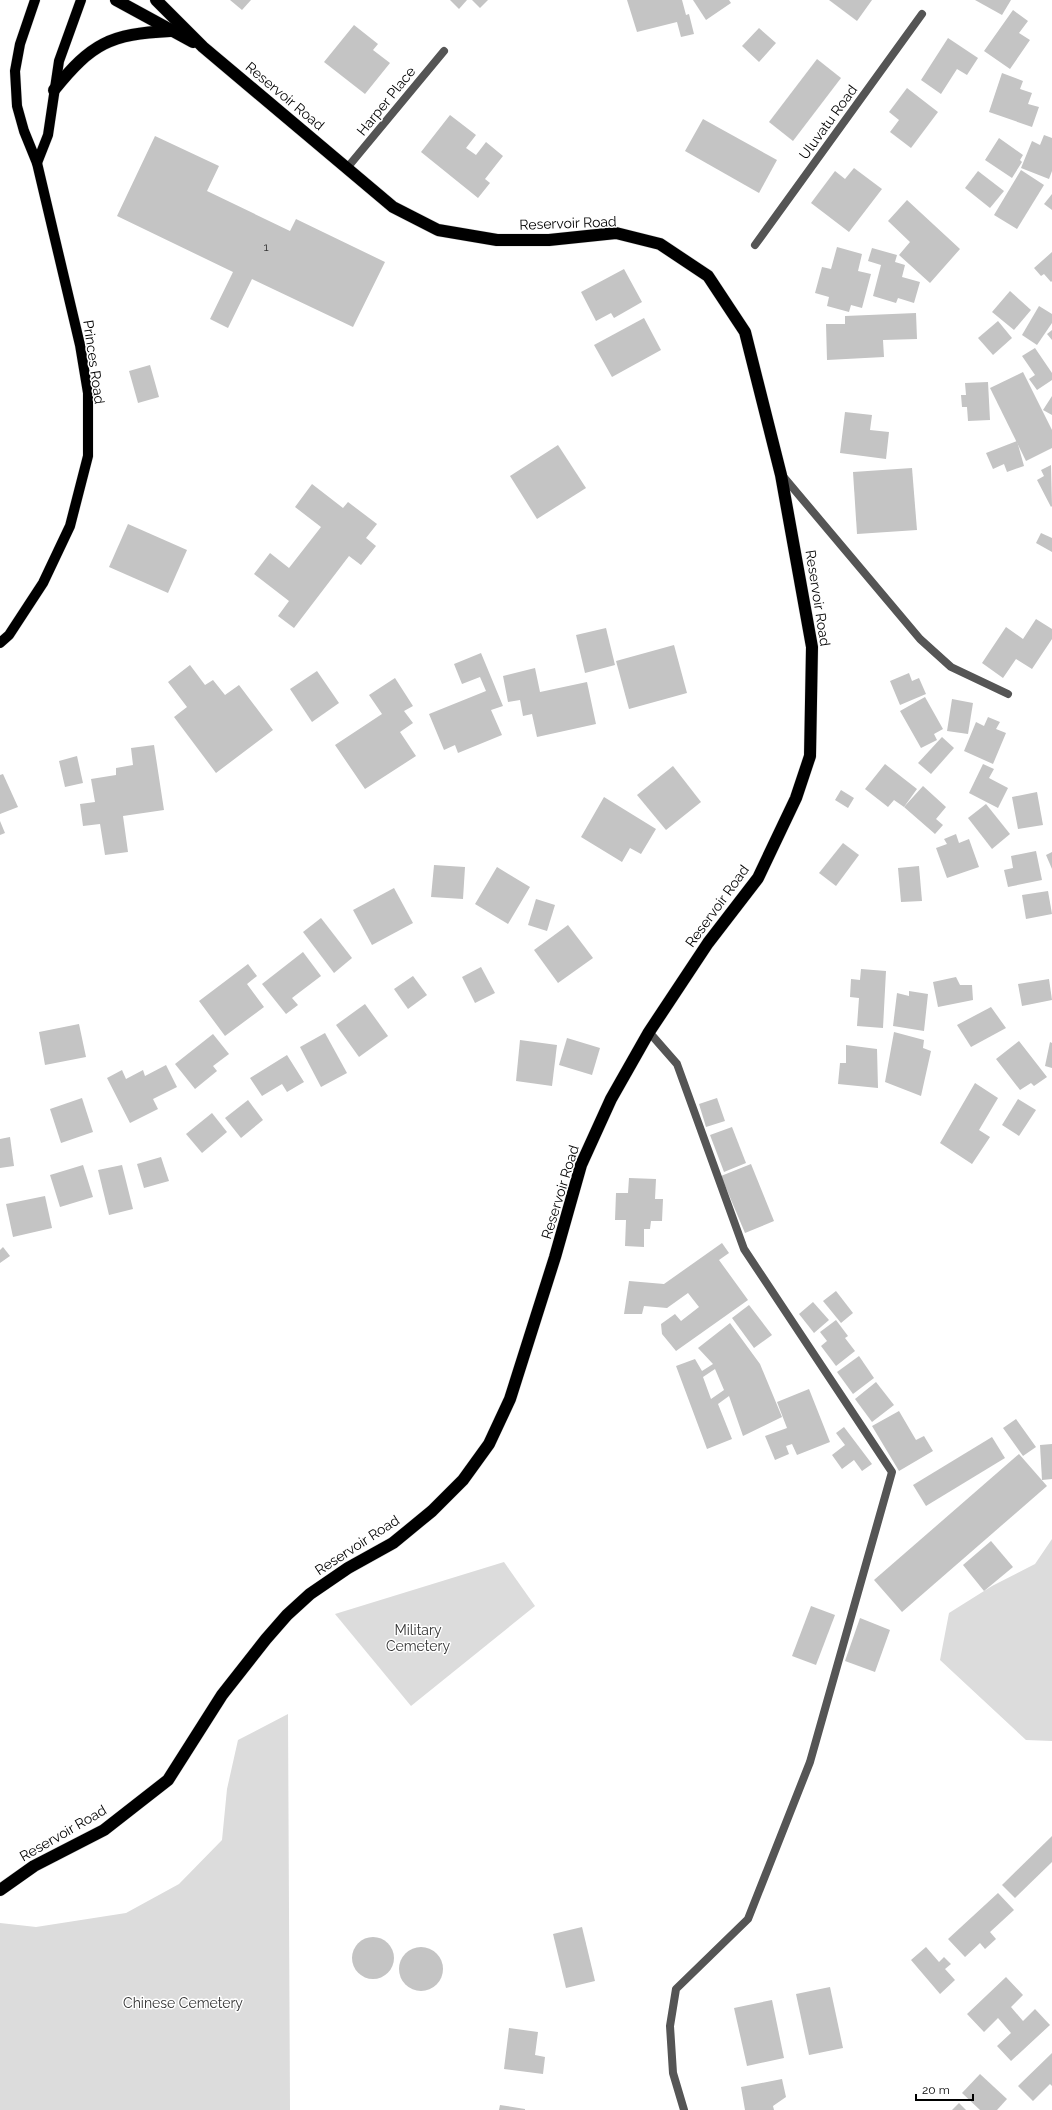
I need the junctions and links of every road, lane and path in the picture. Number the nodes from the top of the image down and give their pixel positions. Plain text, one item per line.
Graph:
1 (35, 0) edge
2 (81, 0) edge
3 (116, 0) edge
4 (156, 0) edge
5 (922, 14) dead end
6 (170, 31) junction
7 (203, 47) junction
8 (444, 51) dead end
9 (54, 90) junction
10 (37, 163) junction
11 (347, 168) junction
12 (755, 245) dead end
13 (781, 475) junction
14 (0, 643) edge
15 (1008, 694) dead end
16 (649, 1032) junction
17 (0, 1890) edge
18 (684, 2110) edge

1 - 10 main road, Princes Road
2 - 9 main road
3 - 6 highway, Reservoir Road
4 - 7 highway, Reservoir Road
5 - 12 street, Uluvatu Road
6 - 7 highway, Reservoir Road
6 - 9 highway
7 - 11 highway, Reservoir Road
8 - 11 street, Harper Place
9 - 10 main road
10 - 14 main road, Princes Road
11 - 13 highway, Reservoir Road
13 - 15 street
13 - 16 highway, Reservoir Road
16 - 17 highway, Reservoir Road
16 - 18 street

